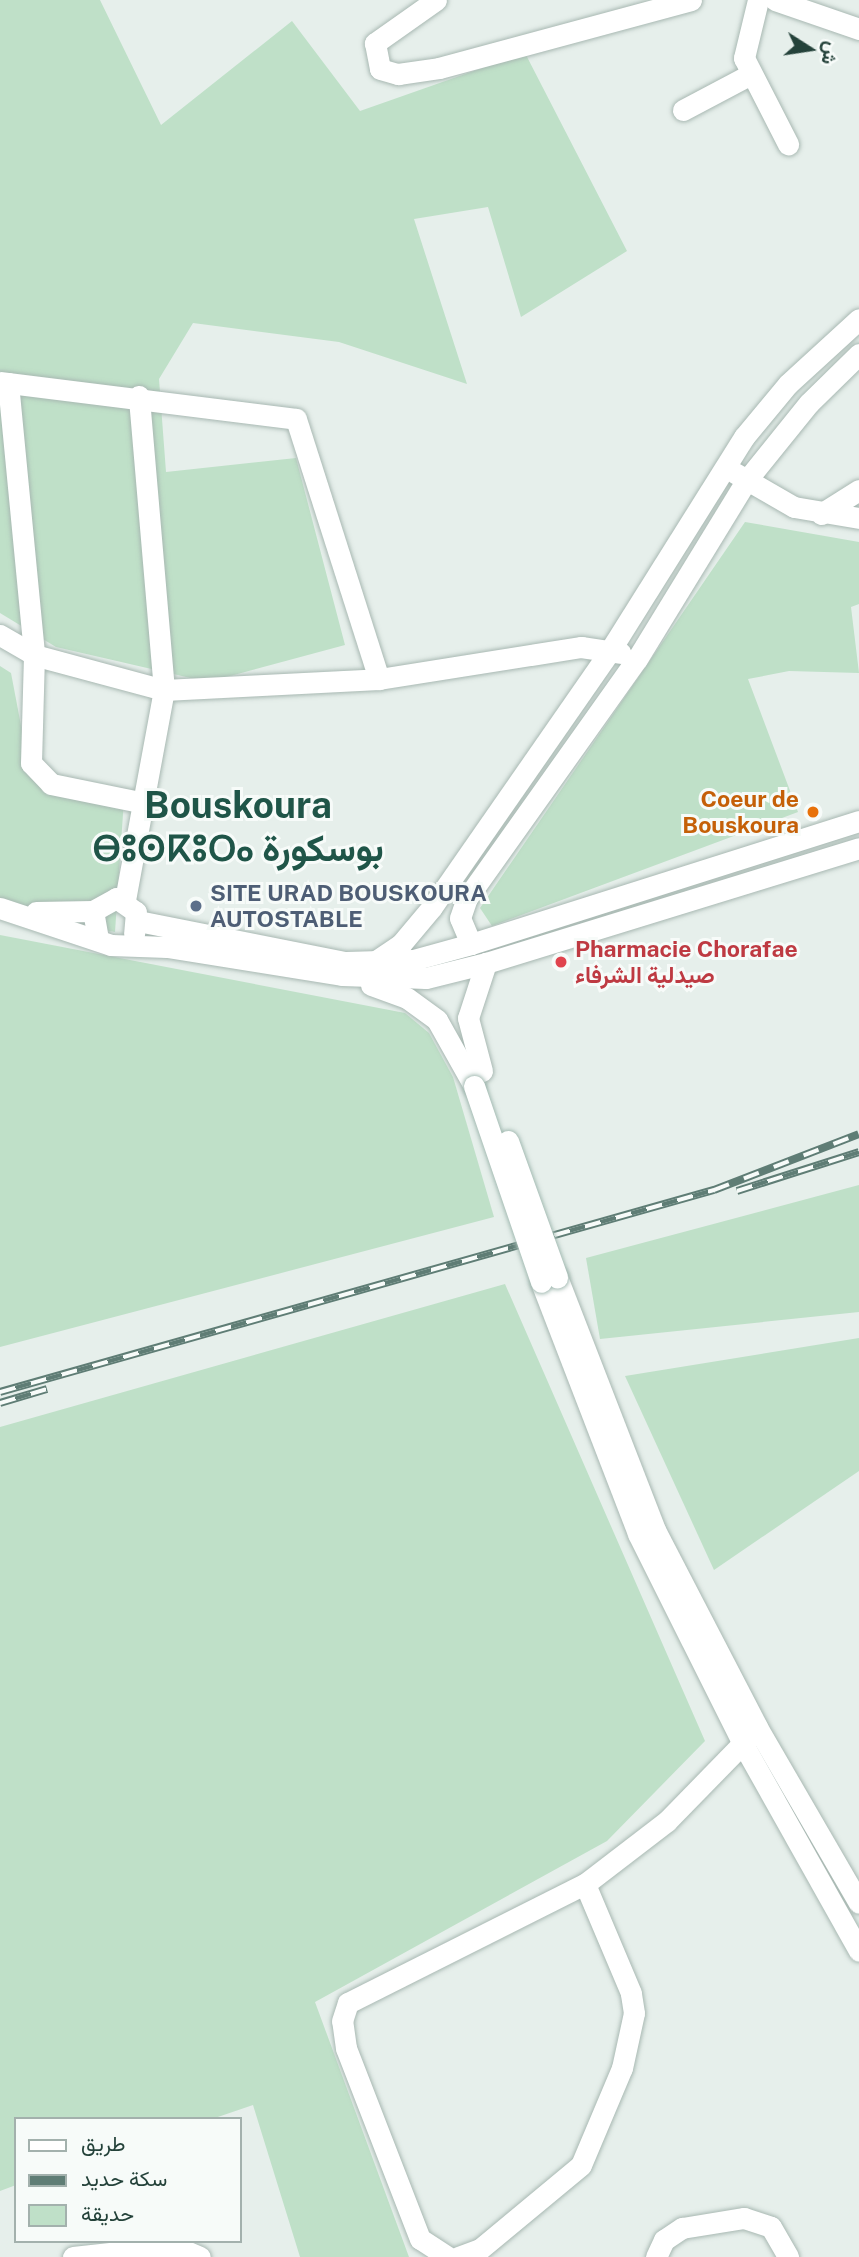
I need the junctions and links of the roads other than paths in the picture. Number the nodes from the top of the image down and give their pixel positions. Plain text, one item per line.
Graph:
1 (436, 0) edge
2 (691, 0) edge
3 (758, 0) edge
4 (775, 0) edge
5 (859, 29) edge
6 (751, 74) junction
7 (682, 110) dead end
8 (789, 144) dead end
9 (859, 319) edge
10 (859, 354) edge
11 (4, 382) edge
12 (139, 396) junction
13 (724, 466) junction
14 (746, 481) junction
15 (859, 489) edge
16 (821, 514) junction
17 (859, 518) edge
18 (0, 635) edge
19 (611, 649) junction
20 (33, 655) junction
21 (636, 659) junction
22 (379, 679) junction
23 (164, 690) junction
24 (144, 803) junction
25 (859, 821) edge
26 (859, 848) edge
27 (125, 900) junction
28 (432, 907) junction
29 (10, 910) edge
30 (93, 911) junction
31 (460, 918) junction
32 (138, 921) junction
33 (98, 939) junction
34 (125, 943) junction
35 (471, 944) junction
36 (373, 963) junction
37 (486, 963) junction
38 (326, 973) junction
39 (481, 1084) junction
40 (549, 1279) junction
41 (757, 1727) junction
42 (743, 1744) junction
43 (585, 1884) junction
44 (859, 1903) edge
45 (859, 1951) edge
46 (73, 2257) edge
47 (200, 2257) edge
48 (448, 2257) edge
49 (458, 2257) edge
50 (656, 2257) edge
51 (788, 2257) edge

1 - 2 street
3 - 6 street
4 - 5 street
6 - 7 street
6 - 8 street
9 - 13 street
10 - 14 street
11 - 12 street
11 - 20 street
12 - 22 street
12 - 23 street
13 - 14 street
13 - 19 street
14 - 16 street
14 - 21 street
15 - 16 street
16 - 17 street
18 - 20 street
19 - 21 street
19 - 22 street
19 - 28 street
20 - 23 street
20 - 24 street
21 - 31 street
22 - 23 street
23 - 24 street
24 - 27 street
25 - 35 street
26 - 37 street
27 - 30 street
27 - 32 street
28 - 31 street
28 - 36 street
29 - 30 street
29 - 33 street
30 - 33 street
31 - 35 street
32 - 34 street
32 - 36 street
33 - 34 street
34 - 38 street
35 - 36 street
37 - 38 street
37 - 39 street
38 - 39 street
39 - 40 street, bridge
40 - 41 street
40 - 42 street
41 - 42 street
41 - 44 street
42 - 43 street
42 - 45 street
43 - 48 street
43 - 49 street
46 - 47 street
50 - 51 street

